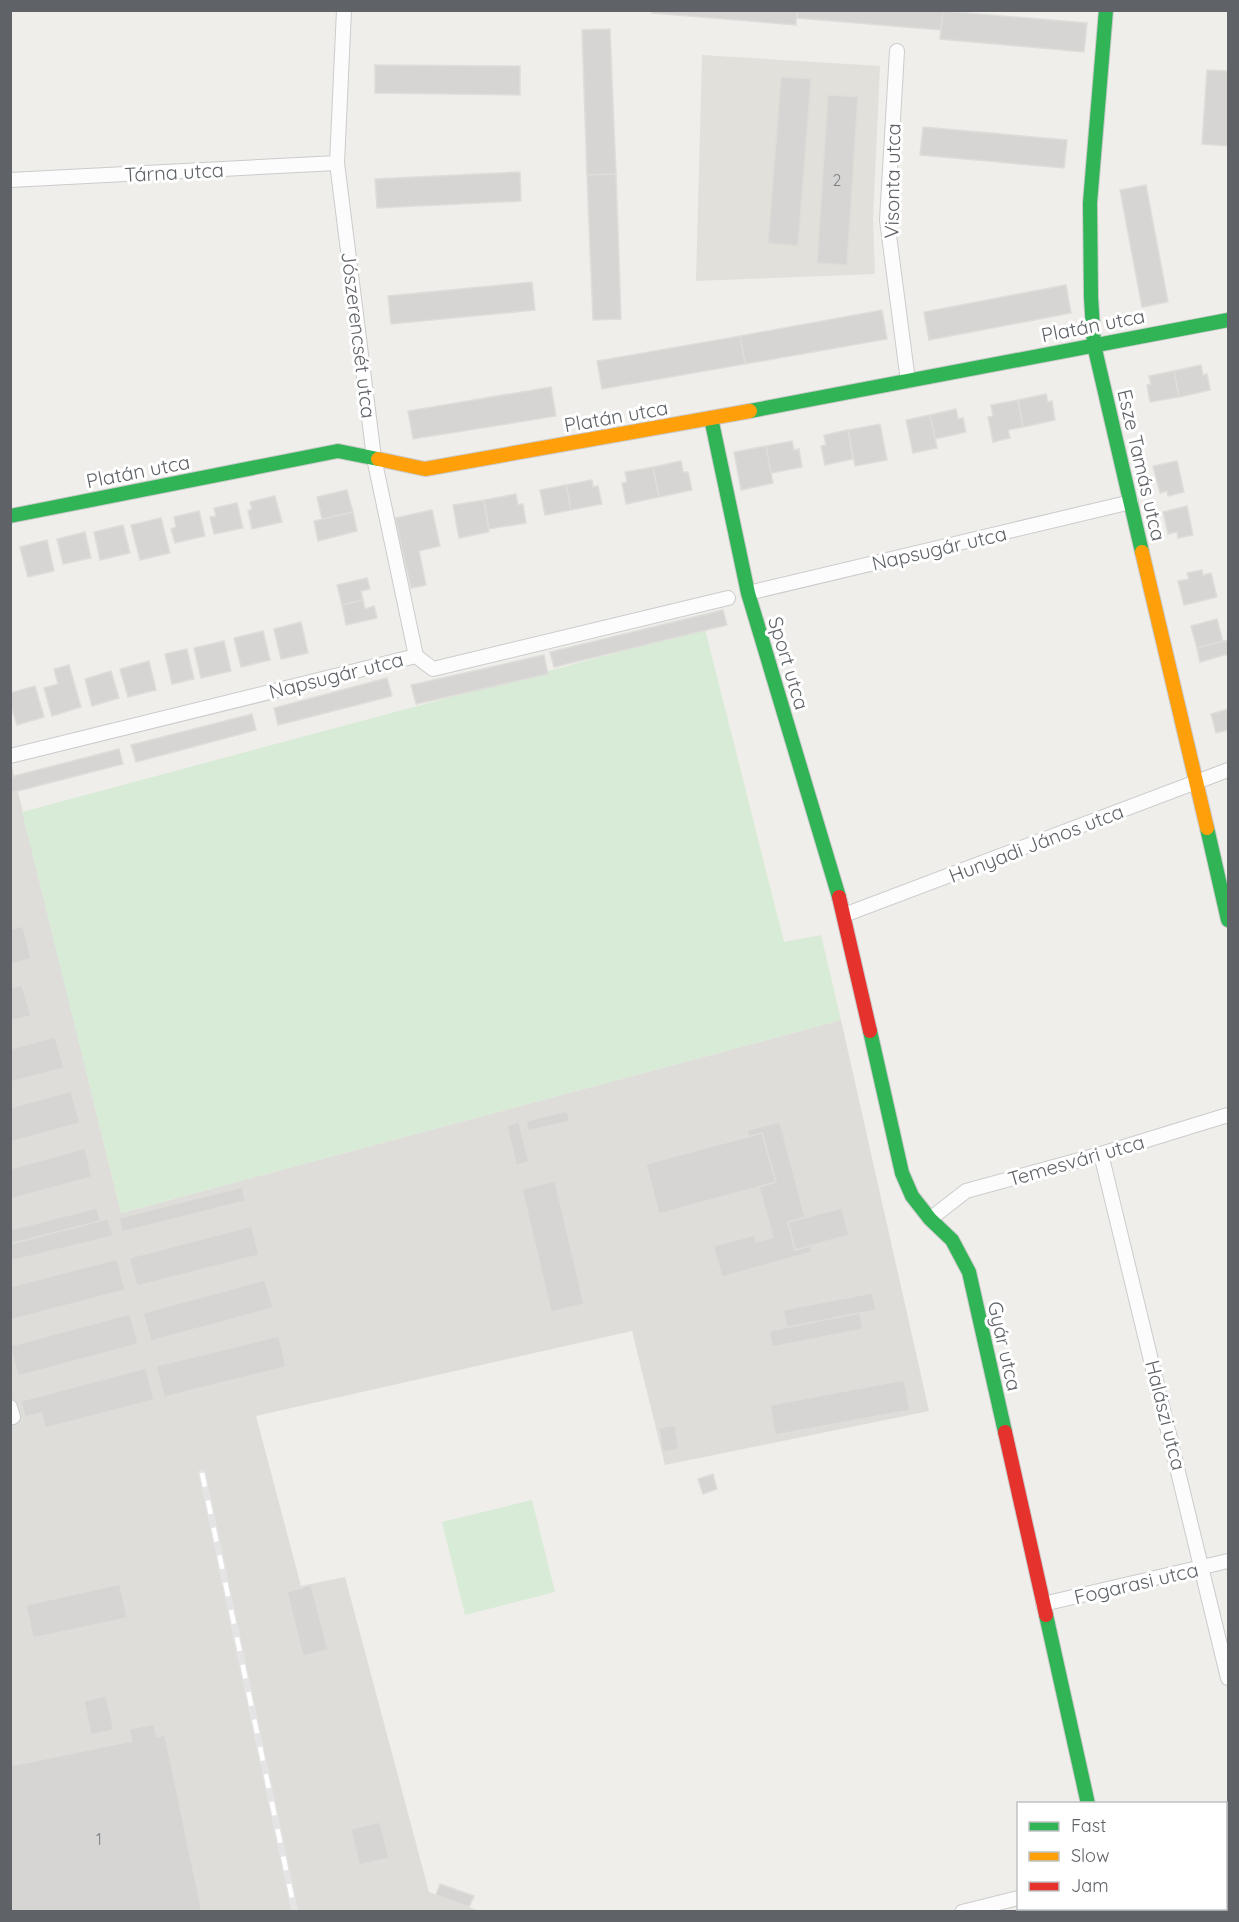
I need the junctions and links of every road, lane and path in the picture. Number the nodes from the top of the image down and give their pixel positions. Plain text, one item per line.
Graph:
1 (344, 10) edge
2 (1106, 10) edge
3 (897, 51) dead end
4 (338, 163) junction
5 (10, 180) edge
6 (1228, 320) edge
7 (1094, 345) junction
8 (909, 381) junction
9 (711, 418) junction
10 (375, 458) junction
11 (1131, 502) junction
12 (10, 516) edge
13 (748, 593) junction
14 (728, 598) dead end
15 (416, 656) junction
16 (10, 756) edge
17 (1228, 771) edge
18 (1196, 783) junction
19 (844, 915) junction
20 (1228, 920) edge
21 (1228, 1115) edge
22 (1101, 1154) junction
23 (930, 1219) junction
24 (1228, 1561) edge
25 (1203, 1568) junction
26 (1042, 1604) junction
27 (1228, 1678) edge
28 (1088, 1802) edge
29 (1017, 1898) edge
30 (962, 1911) edge

1 - 4 street, Jószerencsét utca
2 - 7 street, Esze Tamás utca
3 - 8 street, Visonta utca
4 - 5 street, Tárna utca
4 - 10 street, Jószerencsét utca
6 - 7 street, Platán utca
7 - 8 street, Platán utca
7 - 11 street, Esze Tamás utca
8 - 9 street, Platán utca
9 - 10 street, Platán utca
9 - 13 street, Sport utca
10 - 12 street, Platán utca
10 - 15 street, Jószerencsét utca
11 - 13 street, Napsugár utca
11 - 18 street, Esze Tamás utca
13 - 19 street, Sport utca
14 - 15 street, Napsugár utca
15 - 16 street, Napsugár utca
17 - 18 street, Hunyadi János utca
18 - 19 street, Hunyadi János utca
18 - 20 street, Esze Tamás utca
19 - 23 street, Gyár utca
21 - 22 street, Temesvári utca
22 - 23 street, Temesvári utca
22 - 25 street, Halászi utca
23 - 26 street, Gyár utca
24 - 25 street, Fogarasi utca
25 - 26 street, Fogarasi utca
25 - 27 street, Halászi utca
26 - 28 street, Gyár utca
29 - 30 street

